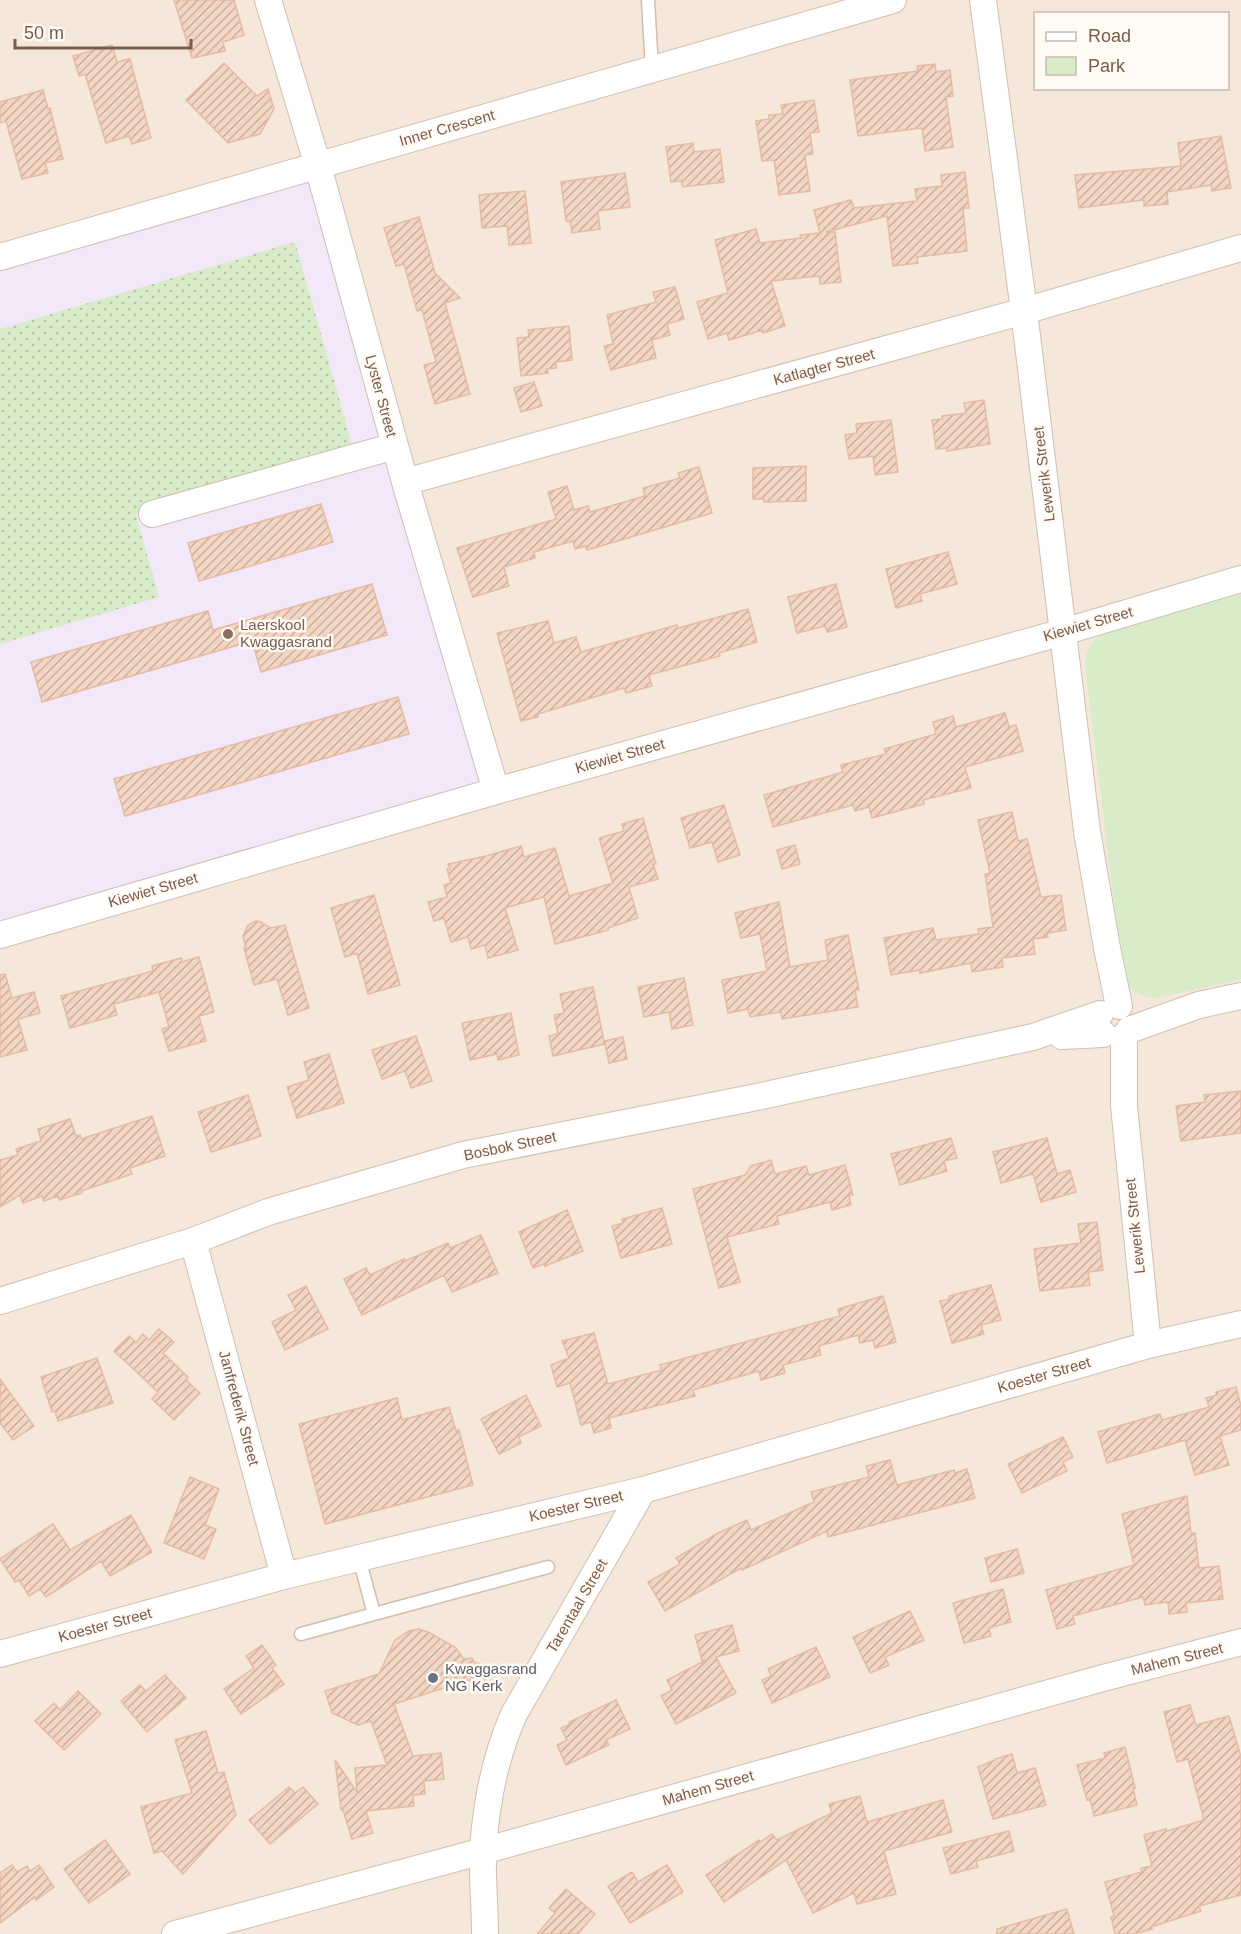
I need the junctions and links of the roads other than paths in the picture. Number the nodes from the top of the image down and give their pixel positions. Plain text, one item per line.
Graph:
1 (268, 0) edge
2 (648, 0) edge
3 (893, 0) edge
4 (983, 0) edge
5 (652, 69) junction
6 (318, 166) junction
7 (1241, 248) edge
8 (0, 257) edge
9 (1024, 311) junction
10 (395, 446) junction
11 (405, 483) junction
12 (152, 514) dead end
13 (1241, 579) edge
14 (1063, 632) junction
15 (496, 791) junction
16 (0, 935) edge
17 (1241, 996) edge
18 (1114, 1022) junction
19 (193, 1241) junction
20 (0, 1301) edge
21 (1241, 1324) edge
22 (1148, 1345) junction
23 (643, 1490) junction
24 (359, 1558) junction
25 (548, 1567) dead end
26 (284, 1576) junction
27 (374, 1614) junction
28 (301, 1634) dead end
29 (1241, 1642) edge
30 (0, 1654) edge
31 (483, 1851) junction
32 (175, 1934) edge
33 (485, 1934) edge

1 - 6 street, Lyster Street
2 - 5 lane
3 - 5 street, Inner Crescent
4 - 9 street, Lewerik Street
5 - 6 street, Inner Crescent
6 - 8 street, Inner Crescent
6 - 10 street, Lyster Street
7 - 9 street, Katlagter Street
9 - 11 street, Katlagter Street
9 - 14 street, Lewerik Street
10 - 11 street, Lyster Street
10 - 12 street
11 - 15 street, Lyster Street
13 - 14 street, Kiewiet Street
14 - 15 street, Kiewiet Street
14 - 18 street, Lewerik Street
15 - 16 street, Kiewiet Street
17 - 18 street, Bosbok Street
18 - 19 street, Bosbok Street
18 - 22 street, Lewerik Street
19 - 20 street, Bosbok Street
19 - 26 street, Janfrederik Street
21 - 22 street, Koester Street
22 - 23 street, Koester Street
23 - 24 street, Koester Street
23 - 31 street, Tarentaal Street
24 - 26 street, Koester Street
24 - 27 lane
25 - 27 lane
26 - 30 street, Koester Street
27 - 28 lane
29 - 31 street, Mahem Street
31 - 32 street, Mahem Street
31 - 33 street, Tarentaal Street

